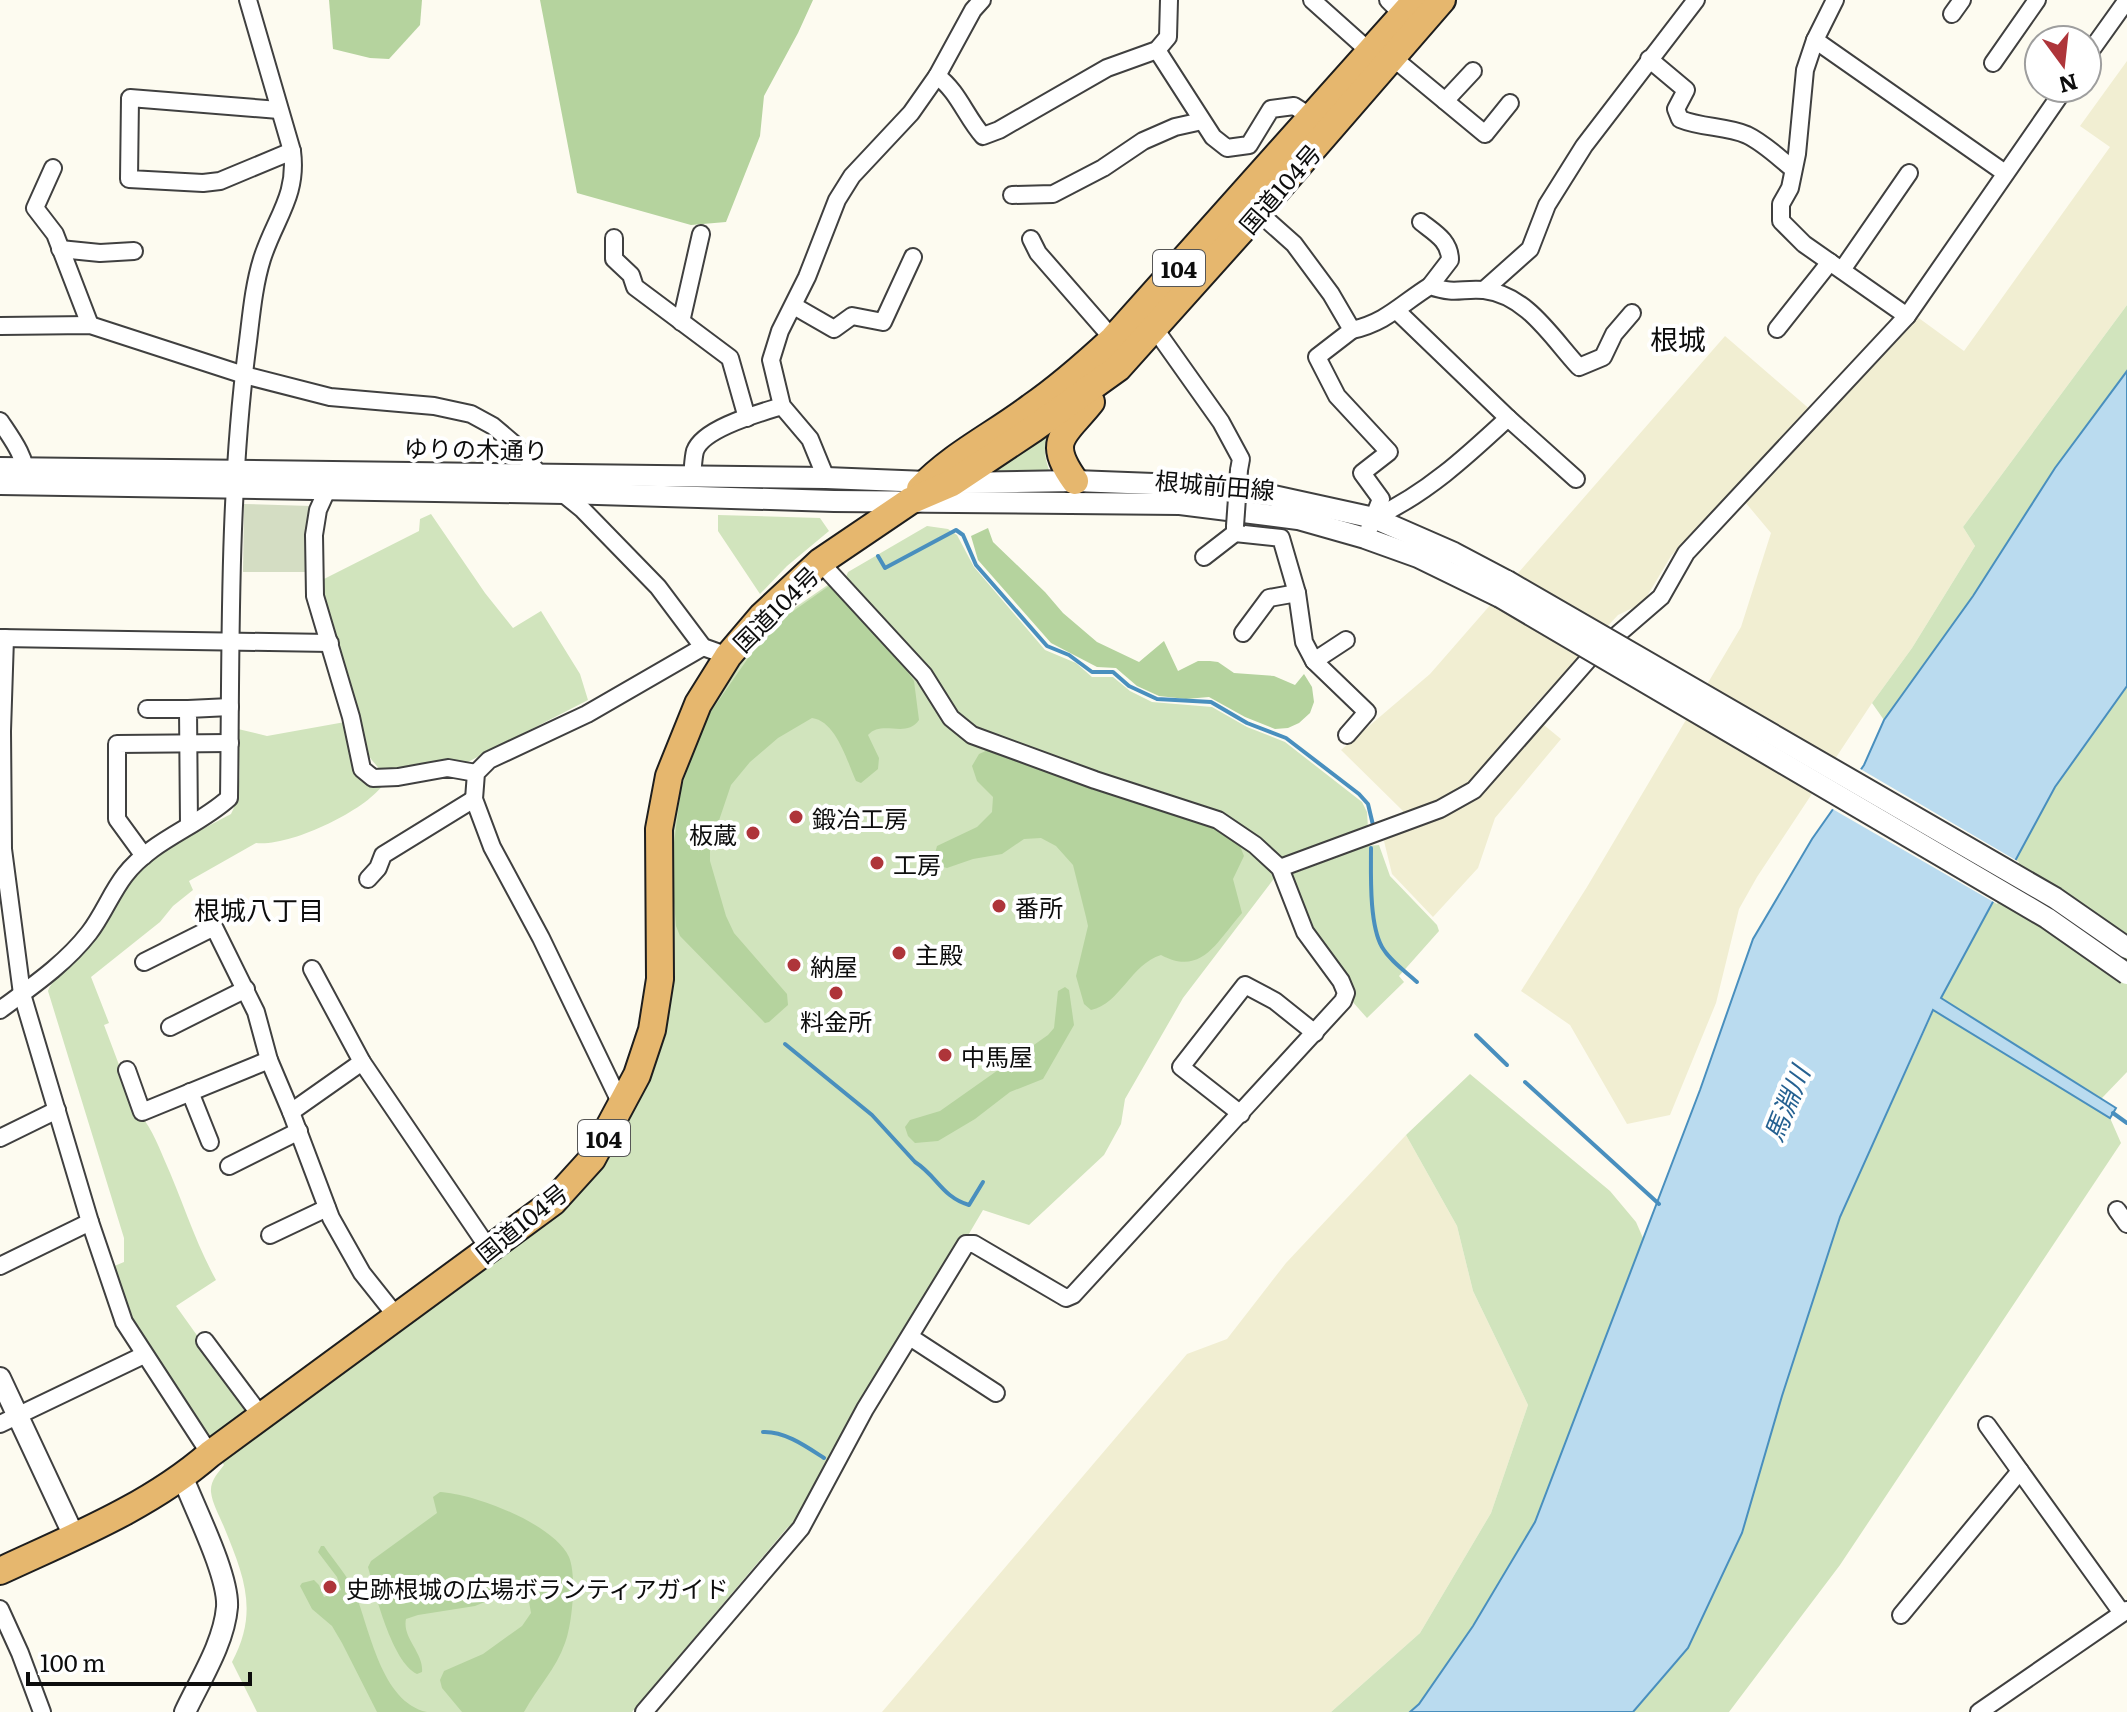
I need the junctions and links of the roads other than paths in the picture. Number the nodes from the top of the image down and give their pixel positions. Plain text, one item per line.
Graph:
1 (248, 0) edge
2 (982, 0) edge
3 (1169, 0) edge
4 (1312, 0) edge
5 (1442, 0) edge
6 (1696, 0) edge
7 (1835, 0) edge
8 (2037, 0) edge
9 (2123, 1) edge
10 (1402, 5) edge
11 (2103, 32) edge
12 (1815, 40) junction
13 (1157, 50) junction
14 (1381, 54) junction
15 (1649, 59) junction
16 (1993, 63) dead end
17 (1473, 71) dead end
18 (937, 76) junction
19 (1445, 101) junction
20 (1510, 103) dead end
21 (2054, 104) edge
22 (279, 110) junction
23 (1202, 121) junction
24 (1321, 124) junction
25 (292, 151) junction
26 (53, 168) dead end
27 (1793, 169) junction
28 (1909, 173) dead end
29 (2005, 173) junction
30 (1012, 195) dead end
31 (1258, 212) junction
32 (1421, 222) dead end
33 (701, 234) dead end
34 (614, 238) dead end
35 (1031, 239) dead end
36 (60, 249) junction
37 (134, 251) dead end
38 (913, 257) dead end
39 (1836, 266) junction
40 (1430, 286) junction
41 (1484, 290) junction
42 (794, 306) junction
43 (1398, 312) junction
44 (1632, 313) dead end
45 (1907, 316) junction
46 (681, 322) junction
47 (90, 325) junction
48 (0, 326) edge
49 (1155, 329) junction
50 (1777, 329) dead end
51 (1352, 330) junction
52 (1113, 339) junction
53 (1118, 368) junction
54 (244, 375) junction
55 (782, 406) junction
56 (747, 418) junction
57 (1508, 418) junction
58 (0, 421) edge
59 (0, 468) edge
60 (540, 475) junction
61 (26, 476) junction
62 (692, 476) junction
63 (826, 478) junction
64 (235, 479) junction
65 (1576, 479) dead end
66 (1075, 481) junction
67 (0, 484) edge
68 (930, 488) junction
69 (327, 490) junction
70 (564, 493) junction
71 (1374, 518) junction
72 (1235, 530) junction
73 (1365, 538) junction
74 (1204, 557) dead end
75 (820, 562) junction
76 (1504, 589) junction
77 (1297, 593) junction
78 (1243, 633) dead end
79 (2, 638) edge
80 (1346, 640) dead end
81 (231, 642) junction
82 (330, 643) junction
83 (715, 652) junction
84 (1314, 661) junction
85 (230, 707) junction
86 (147, 709) dead end
87 (188, 709) junction
88 (1347, 735) dead end
89 (188, 743) junction
90 (230, 743) junction
91 (476, 773) junction
92 (474, 799) junction
93 (189, 825) junction
94 (2, 850) edge
95 (144, 856) junction
96 (1280, 868) junction
97 (368, 879) dead end
98 (2127, 948) edge
99 (144, 962) dead end
100 (312, 969) dead end
101 (2127, 974) edge
102 (246, 989) junction
103 (22, 994) junction
104 (0, 1010) edge
105 (170, 1027) dead end
106 (1315, 1033) junction
107 (269, 1060) junction
108 (362, 1062) junction
109 (127, 1070) dead end
110 (190, 1092) junction
111 (622, 1106) junction
112 (57, 1110) junction
113 (291, 1112) junction
114 (1241, 1114) junction
115 (299, 1131) junction
116 (0, 1138) edge
117 (210, 1142) dead end
118 (229, 1166) dead end
119 (327, 1208) junction
120 (90, 1222) junction
121 (270, 1235) dead end
122 (489, 1249) junction
123 (0, 1266) edge
124 (397, 1317) junction
125 (910, 1337) junction
126 (205, 1341) dead end
127 (144, 1355) junction
128 (0, 1378) edge
129 (996, 1393) dead end
130 (261, 1416) junction
131 (9, 1420) edge
132 (1987, 1425) dead end
133 (210, 1454) junction
134 (2020, 1471) junction
135 (183, 1478) junction
136 (74, 1536) junction
137 (0, 1571) edge
138 (0, 1609) edge
139 (2125, 1611) edge
140 (1901, 1615) dead end
141 (42, 1712) edge
142 (185, 1712) edge
143 (644, 1712) edge
144 (1979, 1712) edge

1 - 22 street
2 - 18 street
3 - 13 street
4 - 14 street
5 - 14 highway, 国道104号 / 104
6 - 15 street
7 - 12 street
8 - 16 street
9 - 11 street
10 - 14 highway, 国道104号 / 104
12 - 27 street
12 - 29 street
13 - 18 street
13 - 23 street
14 - 19 street
14 - 24 highway, 国道104号 / 104
15 - 27 street
15 - 41 street
17 - 19 street
18 - 42 street
19 - 20 street
21 - 29 street
22 - 25 street
22 - 25 street
23 - 24 street
23 - 30 street
24 - 31 highway, 国道104号 / 104
24 - 52 highway, 国道104号 / 104
25 - 54 street
26 - 36 street
27 - 39 street
28 - 39 street
29 - 45 street
31 - 49 highway, 国道104号 / 104
31 - 51 street
32 - 40 street
33 - 46 street
34 - 46 street
35 - 52 street
36 - 37 street
36 - 47 street
38 - 42 street
39 - 45 street
39 - 50 street
40 - 41 street
40 - 43 street
41 - 44 street
42 - 55 street
43 - 51 street
43 - 57 street
45 - 96 street
46 - 56 street
47 - 48 street
47 - 54 street
49 - 53 highway, 国道104号 / 104
49 - 72 street, bridge
51 - 71 street
52 - 68 highway, 国道104号 / 104
53 - 66 highway
53 - 68 highway, 国道104号 / 104
54 - 60 street
54 - 64 street
55 - 56 street
55 - 63 street
56 - 62 street
57 - 65 street
57 - 71 street
58 - 61 street
59 - 61 street, ゆりの木通り
60 - 62 street, ゆりの木通り
60 - 64 street, ゆりの木通り
60 - 70 street
61 - 64 street, ゆりの木通り
61 - 67 street, ゆりの木通り
62 - 63 street, ゆりの木通り
63 - 68 street, ゆりの木通り
64 - 69 street, ゆりの木通り
64 - 81 street
66 - 68 street, 根城前田線
66 - 71 street, 根城前田線
68 - 70 street, ゆりの木通り
68 - 73 street, 根城前田線
68 - 75 highway, 国道104号 / 104
69 - 70 street, ゆりの木通り
69 - 82 street
70 - 83 street
71 - 73 street
71 - 76 street, 根城前田線
72 - 74 street
72 - 77 street
73 - 76 street, 根城前田線
75 - 83 highway, 国道104号 / 104
75 - 96 street
76 - 98 street, bridge
76 - 101 street, bridge
77 - 78 street
77 - 84 street
79 - 81 street
79 - 94 street
80 - 84 street
81 - 82 street
81 - 85 street
82 - 91 street
83 - 91 street
83 - 111 highway, 国道104号 / 104
84 - 88 street
85 - 87 street
85 - 90 street
86 - 87 street
87 - 89 street
89 - 90 street
89 - 93 street
89 - 95 street
90 - 93 street
91 - 92 street
92 - 97 street
92 - 111 street
93 - 95 street
94 - 103 street
95 - 103 street
96 - 106 street
99 - 102 street
100 - 108 street
102 - 105 street
102 - 107 street
103 - 104 street
103 - 112 street
106 - 114 street
106 - 114 street
107 - 110 street
107 - 113 street
108 - 113 street
108 - 122 street
109 - 110 street
110 - 117 street
111 - 122 highway, 国道104号 / 104
112 - 116 street
112 - 120 street
113 - 115 street
114 - 125 street
115 - 118 street
115 - 119 street
119 - 121 street
119 - 124 street
120 - 123 street
120 - 127 street
122 - 124 highway, 国道104号 / 104
124 - 130 highway, 国道104号 / 104
125 - 129 street
125 - 143 street
126 - 130 street
127 - 131 street
127 - 133 street
128 - 131 street
130 - 133 highway, 国道104号 / 104
131 - 136 street
132 - 134 street
133 - 135 highway, 国道104号 / 104
134 - 139 street
134 - 140 street
135 - 136 highway, 国道104号 / 104
135 - 142 street
136 - 137 highway, 国道104号 / 104
138 - 141 street
139 - 144 street

